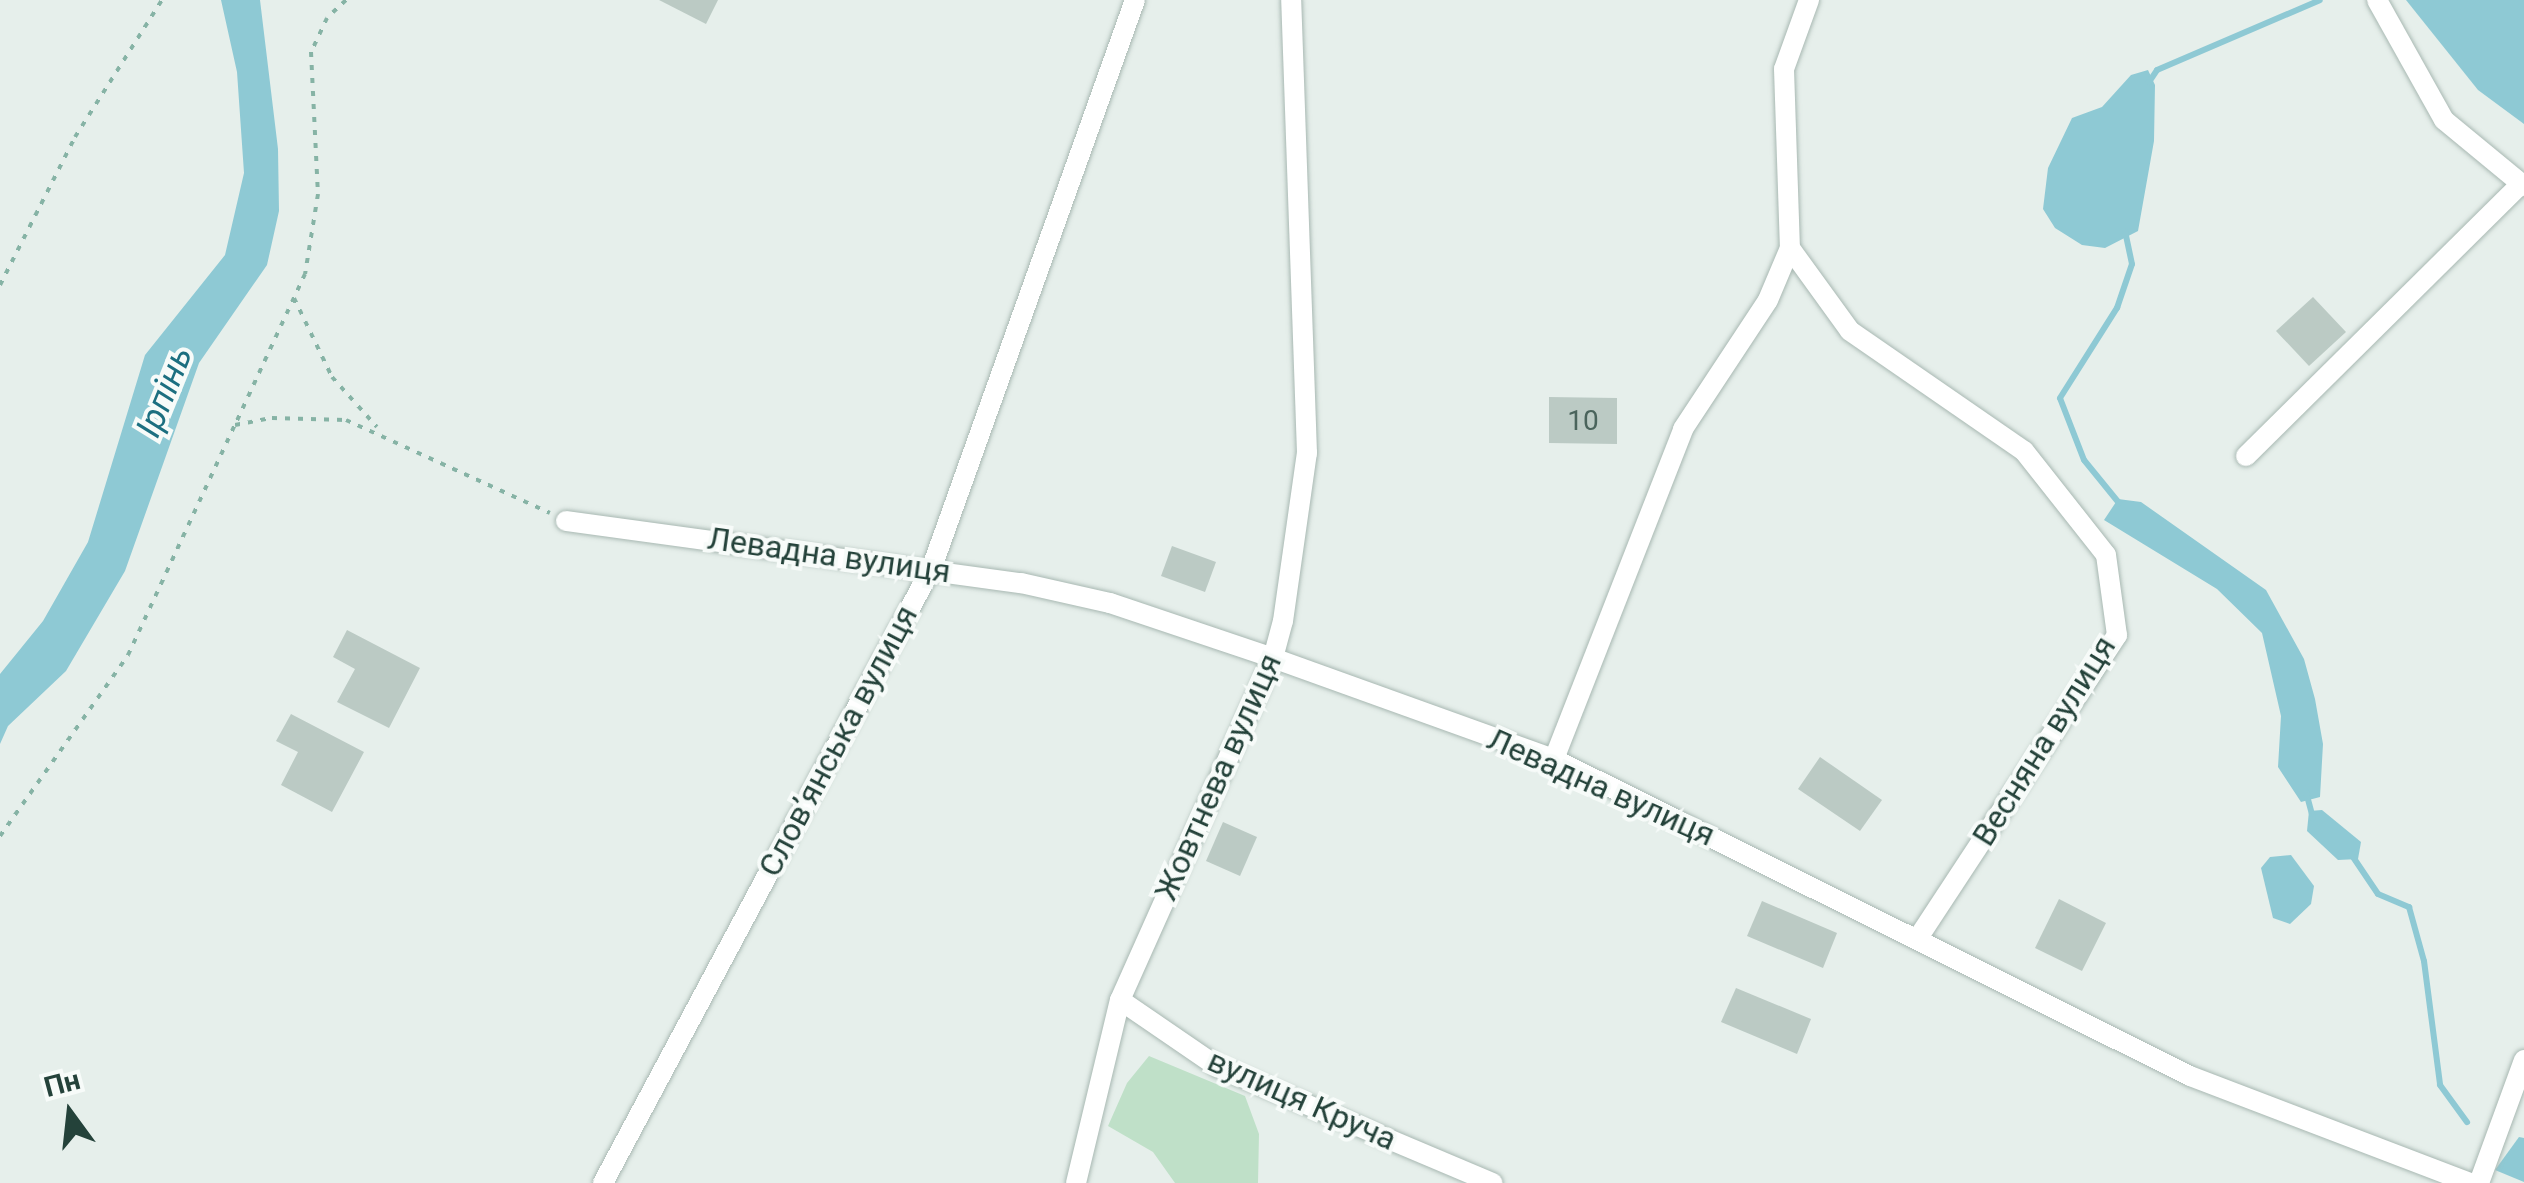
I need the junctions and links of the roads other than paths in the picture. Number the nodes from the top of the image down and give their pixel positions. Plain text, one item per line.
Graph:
1 (1135, 0) edge
2 (1291, 0) edge
3 (1808, 0) edge
4 (2377, 0) edge
5 (2522, 185) edge
6 (1790, 248) junction
7 (2246, 456) dead end
8 (566, 521) road end
9 (932, 568) junction
10 (1273, 658) junction
11 (1554, 759) junction
12 (1918, 938) junction
13 (1120, 1000) junction
14 (2524, 1060) edge
15 (602, 1183) edge
16 (1076, 1183) edge
17 (1494, 1183) edge
18 (2470, 1183) edge
19 (2479, 1183) edge

1 - 9 street, Словʼянська вулиця
2 - 10 street, Жовтнева вулиця
3 - 6 street
4 - 5 street
5 - 7 street
6 - 11 street
6 - 12 street, Весняна вулиця
8 - 9 street, Левадна вулиця
9 - 10 street, Левадна вулиця
9 - 15 street, Словʼянська вулиця
10 - 11 street, Левадна вулиця
10 - 13 street, Жовтнева вулиця
11 - 12 street, Левадна вулиця
12 - 18 street, Левадна вулиця
13 - 16 street, Жовтнева вулиця
13 - 17 street, вулиця Круча
14 - 19 street

